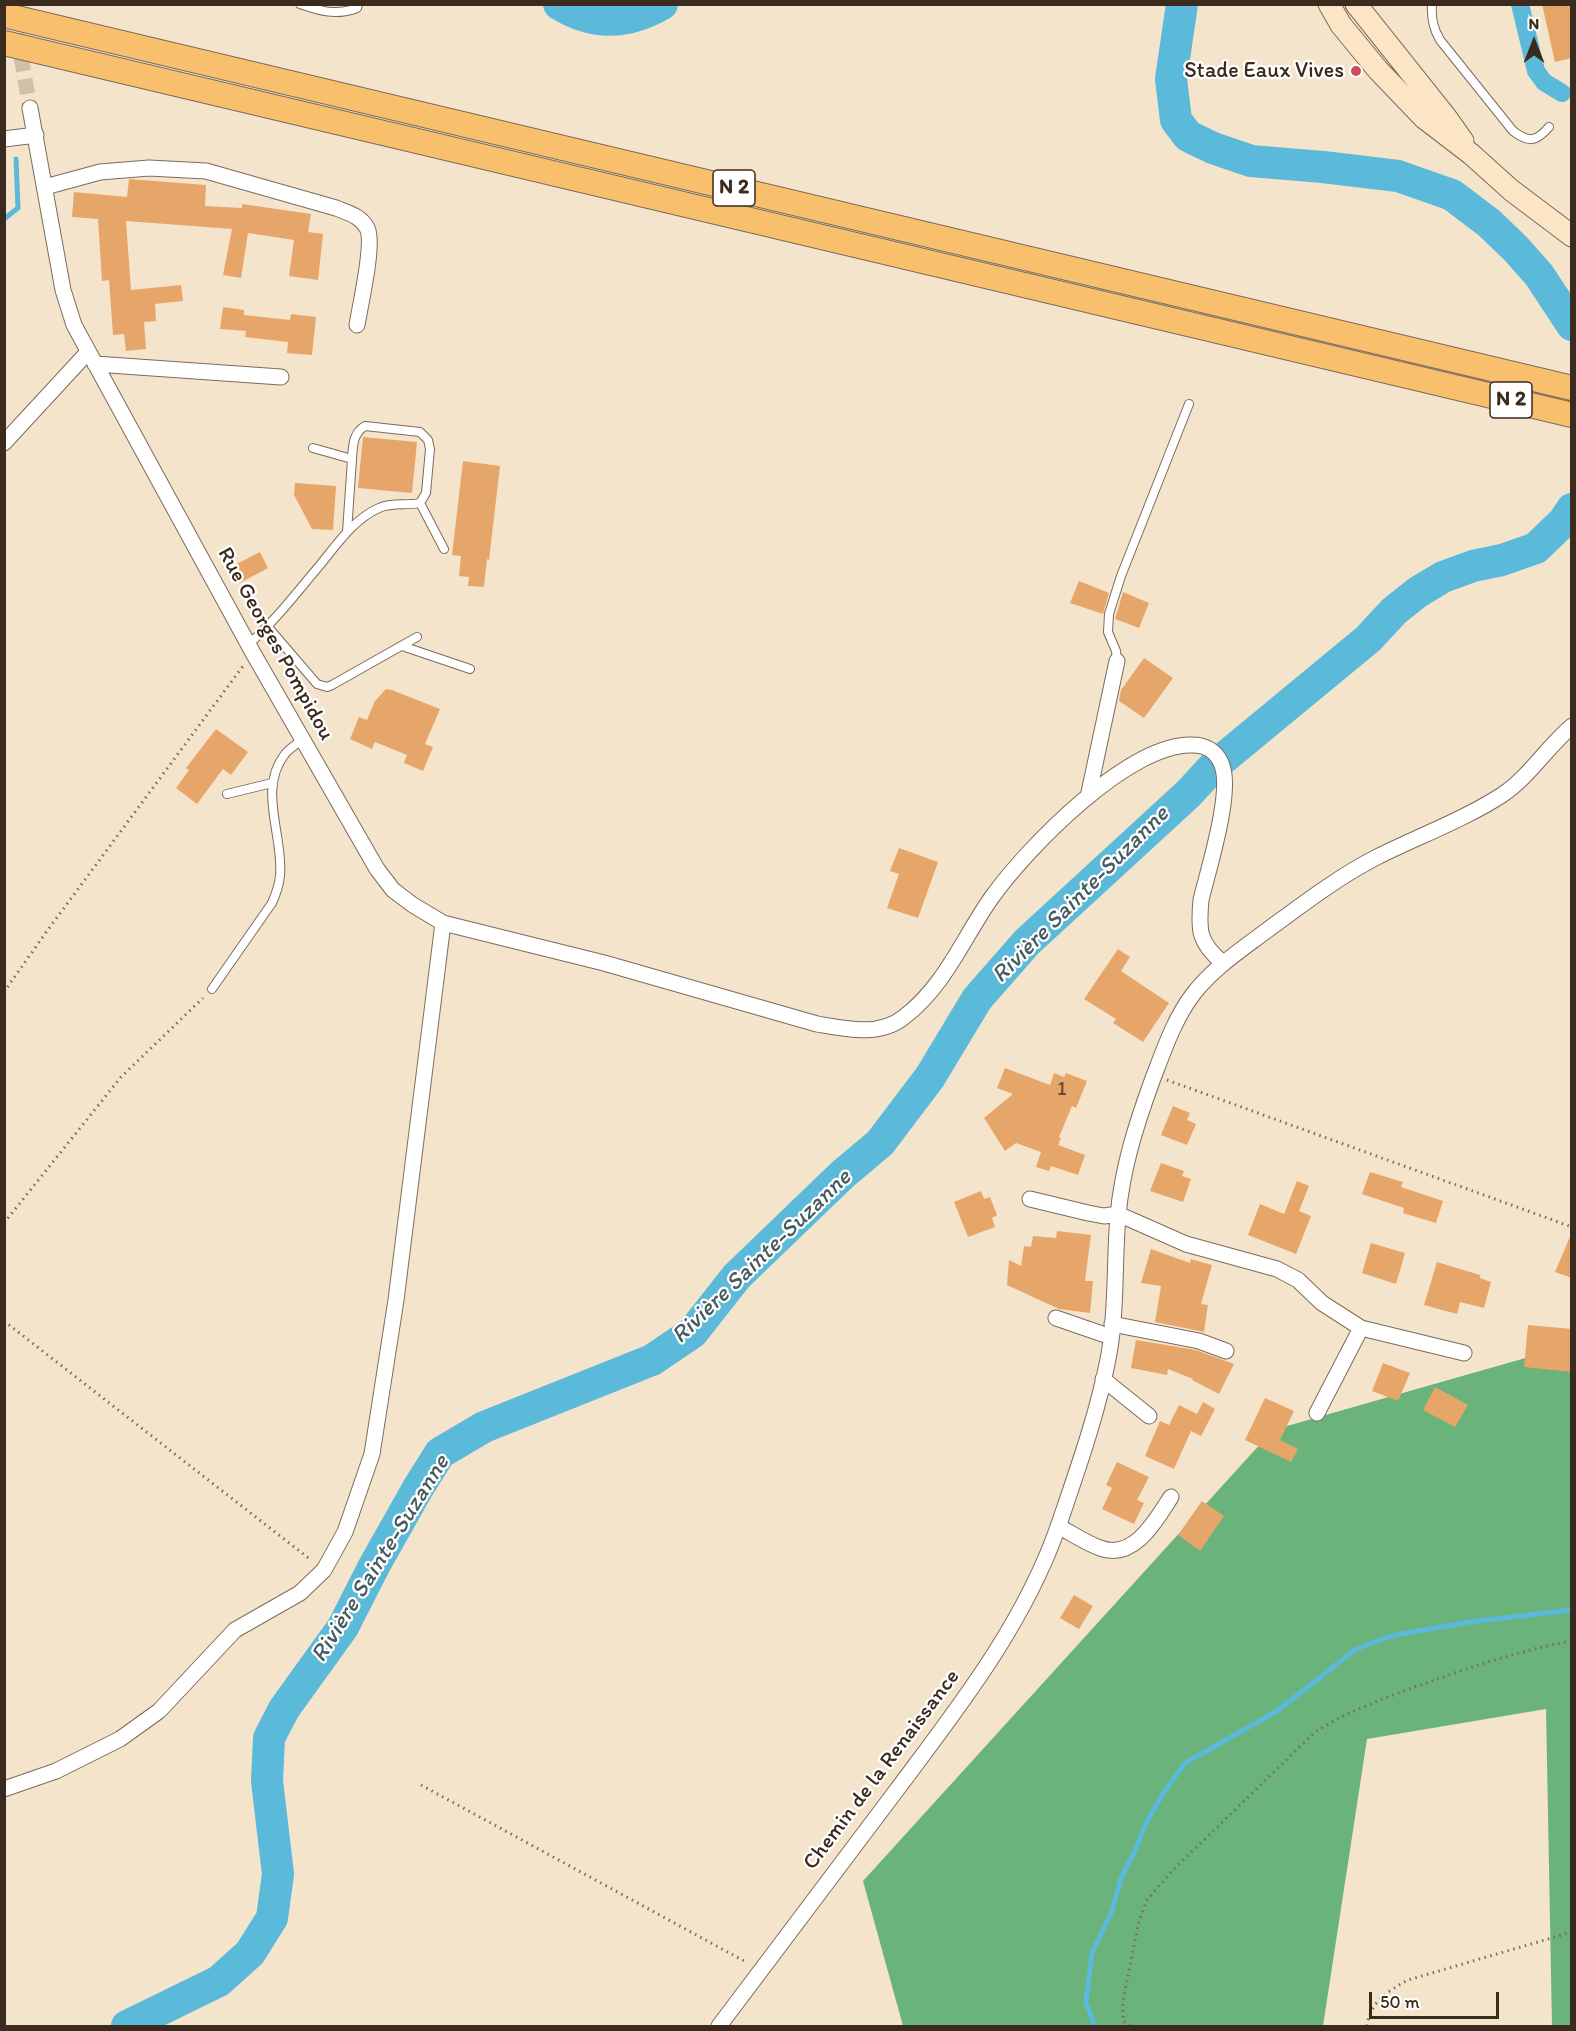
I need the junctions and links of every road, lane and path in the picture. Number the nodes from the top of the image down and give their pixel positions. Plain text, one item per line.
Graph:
1 (300, 4) edge
2 (358, 4) edge
3 (1329, 4) edge
4 (1356, 4) edge
5 (1432, 4) edge
6 (4, 15) edge
7 (4, 43) edge
8 (30, 108) tunnel mouth
9 (1549, 127) dead end
10 (36, 135) junction
11 (4, 139) edge
12 (1470, 154) junction
13 (45, 187) junction
14 (1572, 236) edge
15 (357, 325) dead end
16 (91, 358) junction
17 (281, 377) dead end
18 (1572, 388) edge
19 (1189, 404) dead end
20 (1572, 415) edge
21 (4, 443) edge
22 (313, 448) dead end
23 (352, 459) junction
24 (420, 503) junction
25 (347, 532) junction
26 (444, 549) dead end
27 (268, 627) junction
28 (417, 637) dead end
29 (402, 646) junction
30 (251, 648) junction
31 (1117, 661) joint
32 (470, 669) dead end
33 (1572, 726) edge
34 (303, 739) junction
35 (272, 783) junction
36 (227, 794) dead end
37 (1088, 797) junction
38 (442, 923) junction
39 (1223, 963) junction
40 (212, 989) joint
41 (4, 992) edge
42 (1155, 1075) junction
43 (1030, 1199) dead end
44 (1118, 1214) junction
45 (4, 1223) edge
46 (1572, 1227) edge
47 (1056, 1318) dead end
48 (4, 1321) edge
49 (1361, 1328) junction
50 (1112, 1331) junction
51 (1226, 1351) dead end
52 (1464, 1353) dead end
53 (1104, 1379) junction
54 (1317, 1413) dead end
55 (1149, 1416) dead end
56 (1172, 1497) dead end
57 (1058, 1526) junction
58 (324, 1570) junction
59 (1572, 1641) edge
60 (421, 1785) dead end
61 (4, 1789) edge
62 (1572, 1932) edge
63 (761, 1970) junction
64 (719, 2026) edge
65 (1130, 2026) edge
66 (1367, 2026) edge

1 - 2 lane
3 - 12 main road
4 - 12 main road
5 - 9 lane
6 - 18 highway, N 2
7 - 20 highway, N 2
8 - 10 street, Rue Georges Pompidou
10 - 11 street
10 - 13 street, Rue Georges Pompidou
12 - 14 main road
13 - 15 street
13 - 16 street, Rue Georges Pompidou
16 - 17 street
16 - 21 street
16 - 30 street, Rue Georges Pompidou
19 - 31 lane
22 - 23 lane
23 - 24 lane
23 - 25 lane
24 - 25 lane
24 - 26 lane
25 - 27 lane
27 - 29 lane
27 - 30 lane
28 - 29 lane
29 - 32 lane
30 - 34 street, Rue Georges Pompidou
30 - 41 path
31 - 37 street
33 - 39 street, Chemin de la Renaissance
34 - 35 lane
34 - 38 street, Rue Georges Pompidou
35 - 36 lane
35 - 40 lane
37 - 38 street, Rue Georges Pompidou
37 - 39 street, Rue Georges Pompidou
38 - 58 street
39 - 42 street, Chemin de la Renaissance
40 - 45 path
42 - 44 street, Chemin de la Renaissance
42 - 46 path
43 - 44 street
44 - 49 street
44 - 50 street, Chemin de la Renaissance
47 - 50 street
48 - 58 path
49 - 52 street
49 - 54 street
50 - 51 street
50 - 53 street, Chemin de la Renaissance
53 - 55 street
53 - 57 street, Chemin de la Renaissance
56 - 57 street
57 - 63 street, Chemin de la Renaissance
58 - 61 street
59 - 65 path
60 - 63 path
62 - 66 path
63 - 64 street, Chemin de la Renaissance

